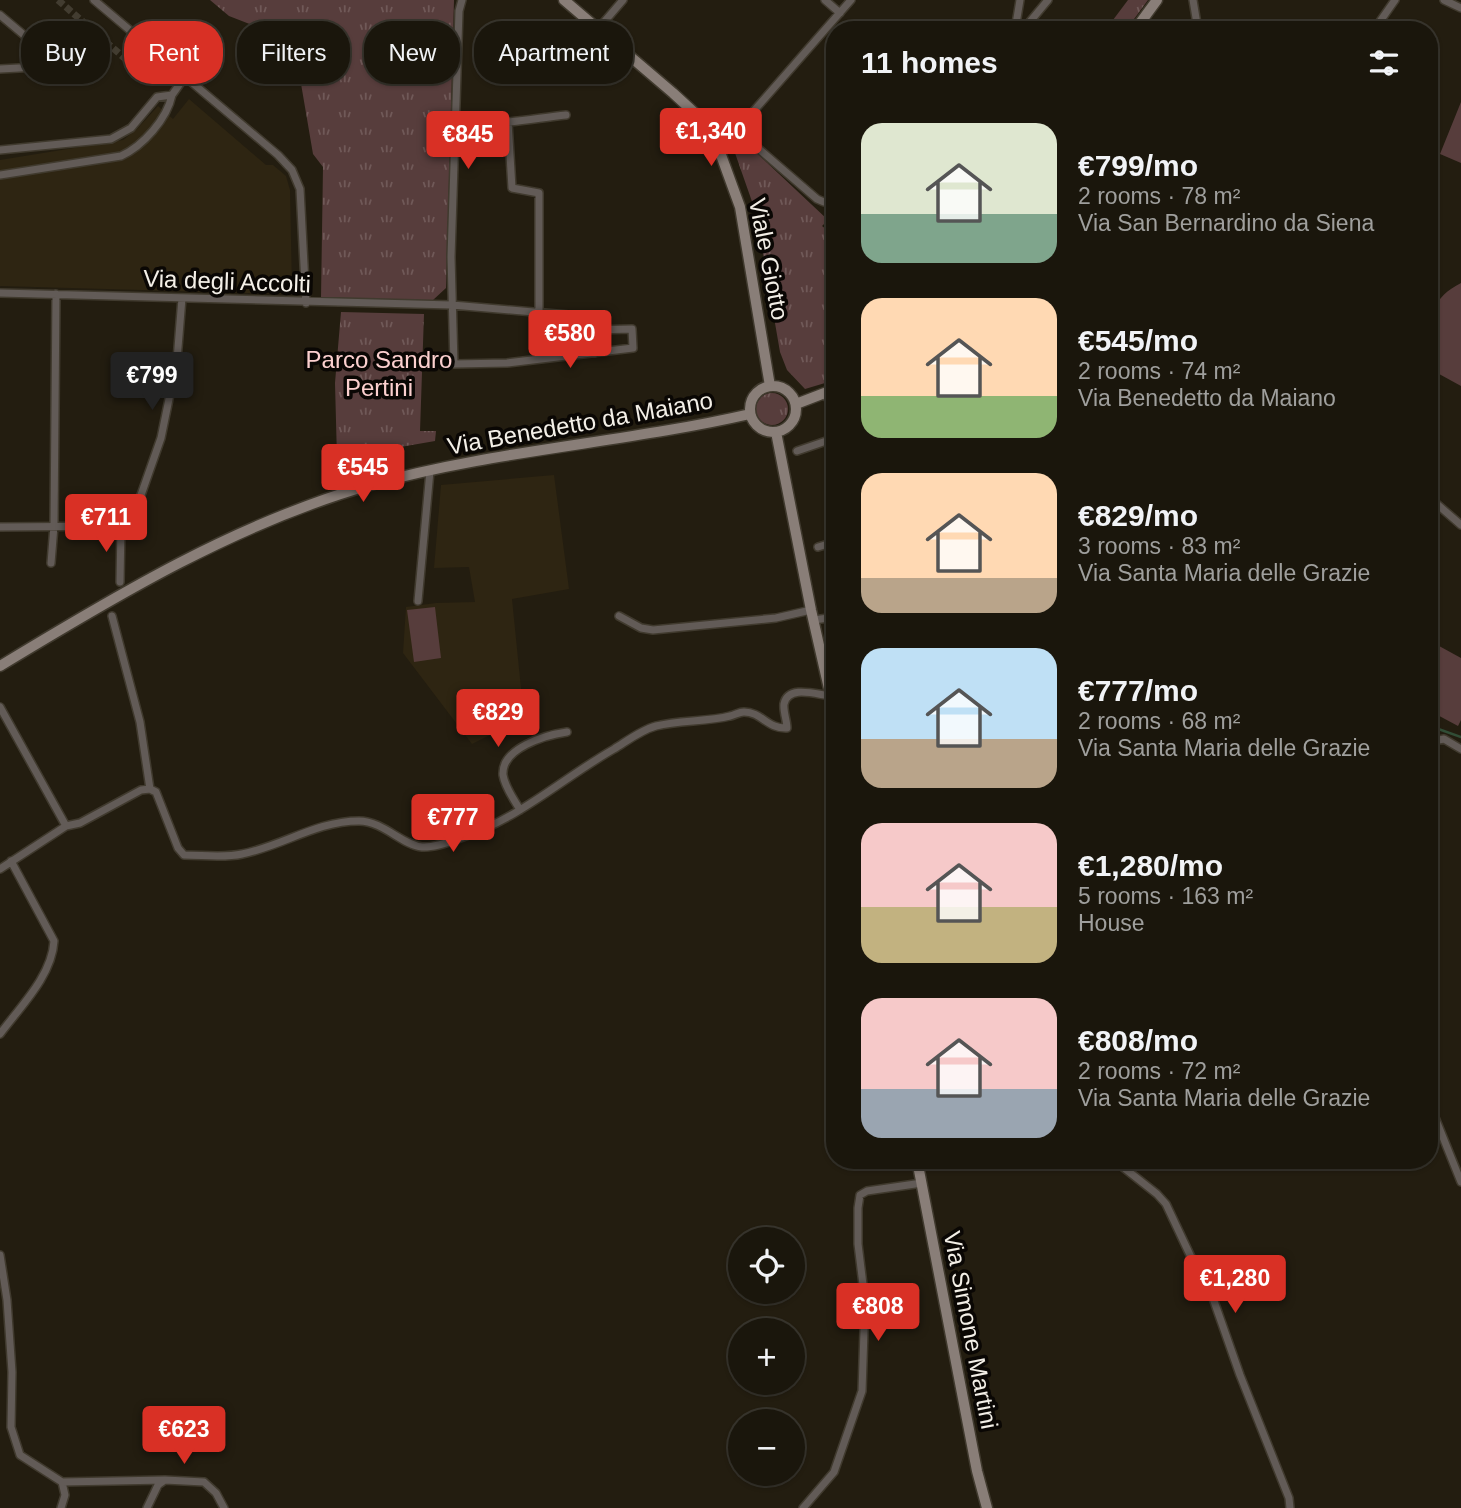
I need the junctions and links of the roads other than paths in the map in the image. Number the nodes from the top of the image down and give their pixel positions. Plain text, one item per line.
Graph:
1 (94, 0) edge
2 (462, 0) edge
3 (468, 0) edge
4 (564, 0) edge
5 (623, 0) edge
6 (825, 0) edge
7 (851, 0) edge
8 (1020, 0) edge
9 (1048, 0) edge
10 (1157, 0) edge
11 (1193, 0) edge
12 (1395, 0) edge
13 (1444, 0) edge
14 (1461, 8) edge
15 (840, 13) junction
16 (0, 15) edge
17 (459, 21) edge
18 (589, 21) edge
19 (605, 21) edge
20 (833, 21) edge
21 (1017, 21) edge
22 (1030, 21) edge
23 (1142, 21) edge
24 (1196, 21) edge
25 (1380, 21) edge
26 (124, 26) edge
27 (826, 29) edge
28 (460, 30) edge
29 (633, 59) edge
30 (0, 69) edge
31 (180, 84) edge
32 (191, 84) edge
33 (457, 84) edge
34 (172, 95) junction
35 (566, 115) dead end
36 (456, 122) junction
37 (508, 122) junction
38 (737, 130) junction
39 (717, 144) junction
40 (0, 150) edge
41 (0, 176) edge
42 (826, 202) edge
43 (0, 293) edge
44 (56, 294) junction
45 (182, 298) junction
46 (306, 303) junction
47 (452, 305) junction
48 (539, 311) junction
49 (568, 315) dead end
50 (595, 353) junction
51 (769, 386) junction
52 (826, 392) edge
53 (821, 394) junction
54 (826, 397) edge
55 (796, 404) junction
56 (750, 414) junction
57 (776, 432) junction
58 (826, 441) edge
59 (797, 451) dead end
60 (430, 471) junction
61 (1438, 505) edge
62 (1461, 525) edge
63 (54, 526) junction
64 (121, 526) junction
65 (0, 527) edge
66 (826, 545) edge
67 (818, 547) dead end
68 (51, 563) dead end
69 (120, 582) dead end
70 (418, 601) dead end
71 (812, 615) junction
72 (112, 616) dead end
73 (619, 616) dead end
74 (826, 616) edge
75 (826, 661) edge
76 (0, 666) edge
77 (826, 703) edge
78 (0, 707) edge
79 (567, 732) dead end
80 (1438, 739) edge
81 (1461, 749) edge
82 (150, 789) junction
83 (520, 810) junction
84 (66, 826) junction
85 (11, 861) junction
86 (0, 869) edge
87 (0, 1034) edge
88 (1438, 1125) edge
89 (918, 1169) edge
90 (1125, 1169) edge
91 (1461, 1182) edge
92 (922, 1183) junction
93 (0, 1255) edge
94 (165, 1480) junction
95 (62, 1482) junction
96 (61, 1508) edge
97 (147, 1508) edge
98 (224, 1508) edge
99 (803, 1508) edge
100 (987, 1508) edge
101 (1290, 1508) edge

1 - 26 street
2 - 17 street
3 - 28 street
4 - 18 street, Viale Giotto
5 - 19 street
6 - 15 street
7 - 15 street
8 - 21 street
9 - 22 street
10 - 23 street
11 - 24 street
12 - 25 street
13 - 14 street
15 - 20 street
16 - 30 street
27 - 38 street
29 - 39 street, Viale Giotto
31 - 34 street
32 - 46 street
33 - 36 street
34 - 40 street
34 - 41 street
35 - 37 street
36 - 37 street
36 - 47 street
37 - 48 street
38 - 39 street
38 - 42 street
39 - 51 street, Viale Giotto
43 - 44 street, Via degli Accolti
44 - 45 street, Via degli Accolti
44 - 63 street
45 - 46 street, Via degli Accolti
45 - 64 street
46 - 47 street, Via degli Accolti
47 - 48 street, Via degli Accolti
47 - 50 street
48 - 49 street, Via degli Accolti
50 - 50 street
51 - 55 street
51 - 56 street
52 - 53 street
53 - 54 street
53 - 55 street
55 - 57 street
56 - 57 street
56 - 60 street, Via Benedetto da Maiano
57 - 71 street
58 - 59 street
60 - 70 street
60 - 76 street, Via Benedetto da Maiano
61 - 62 street
63 - 64 street
63 - 65 street
63 - 68 street
64 - 69 street
66 - 67 street
71 - 73 street
71 - 74 street
71 - 75 street
72 - 82 street
77 - 83 street
78 - 84 street
79 - 83 street
80 - 81 street
82 - 83 street
82 - 84 street
84 - 85 street
85 - 86 street
85 - 87 street
88 - 91 street
89 - 92 street, Via Simone Martini
90 - 101 street
92 - 99 street
92 - 100 street, Via Simone Martini
93 - 95 street
94 - 95 street
94 - 97 street
94 - 98 street
95 - 96 street

